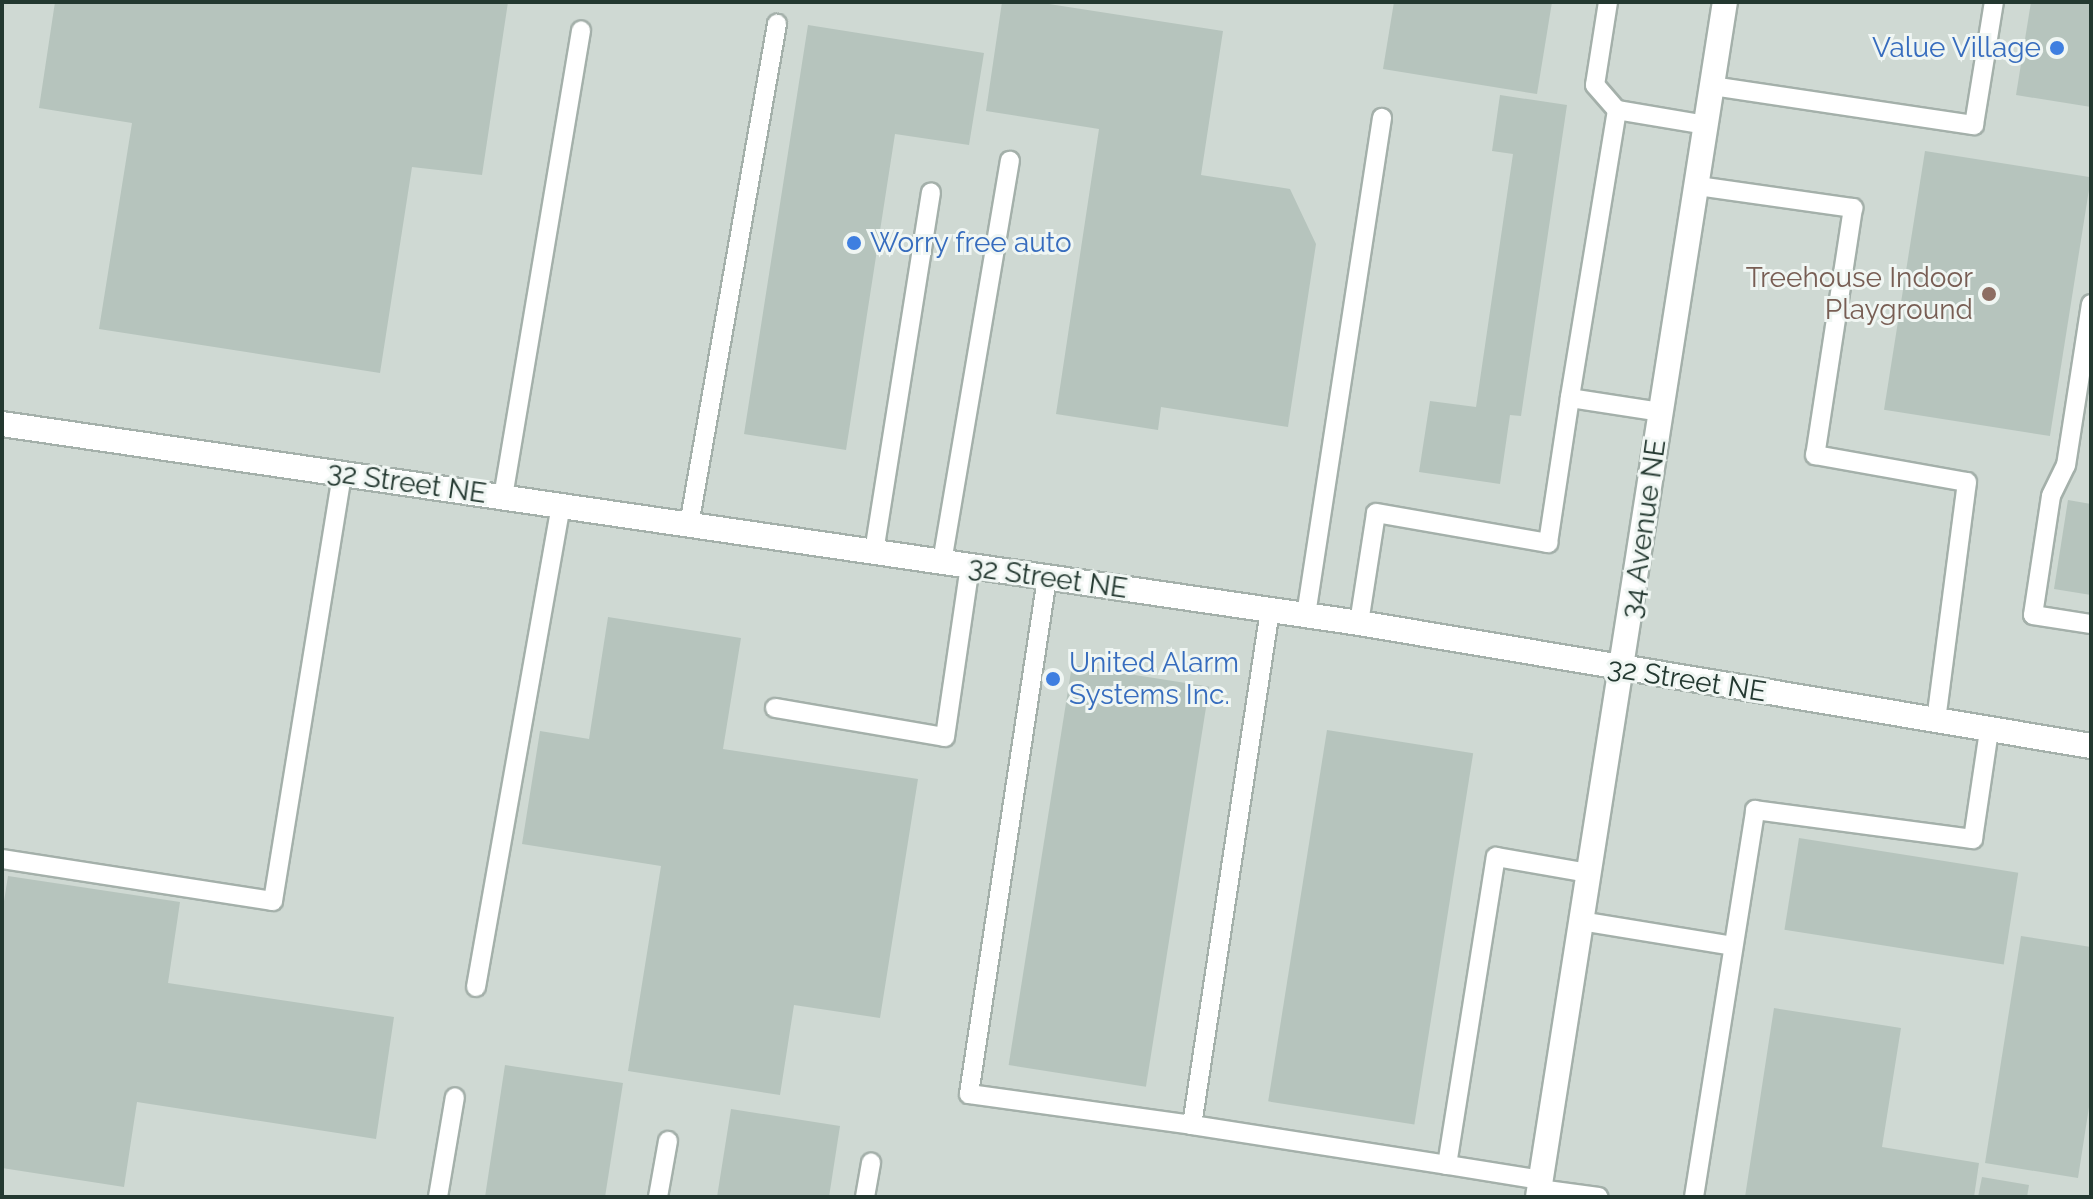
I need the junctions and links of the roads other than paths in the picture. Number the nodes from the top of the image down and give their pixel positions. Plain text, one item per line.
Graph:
1 (1608, 2) edge
2 (1725, 2) edge
3 (1994, 2) edge
4 (777, 24) dead end
5 (581, 30) dead end
6 (1712, 86) junction
7 (1617, 110) junction
8 (1382, 118) dead end
9 (1707, 125) junction
10 (1010, 161) dead end
11 (1698, 186) junction
12 (931, 192) dead end
13 (2091, 304) edge
14 (1570, 398) junction
15 (1661, 412) junction
16 (2, 424) edge
17 (342, 474) junction
18 (503, 497) junction
19 (561, 506) junction
20 (689, 525) junction
21 (874, 552) junction
22 (942, 562) junction
23 (970, 566) junction
24 (1047, 578) junction
25 (1270, 610) junction
26 (1306, 615) junction
27 (1359, 623) junction
28 (2091, 624) edge
29 (1624, 670) junction
30 (775, 708) dead end
31 (1936, 720) junction
32 (1989, 730) junction
33 (2091, 746) edge
34 (2, 859) edge
35 (1589, 873) junction
36 (1581, 921) junction
37 (1733, 946) junction
38 (476, 987) dead end
39 (455, 1097) dead end
40 (1192, 1125) junction
41 (668, 1141) dead end
42 (871, 1163) dead end
43 (1447, 1165) junction
44 (1539, 1189) edge
45 (438, 1197) edge
46 (658, 1197) edge
47 (865, 1197) edge
48 (1598, 1197) edge
49 (1694, 1197) edge

1 - 7 lane
2 - 6 street, 34 Avenue NE
3 - 6 lane
4 - 20 lane
5 - 18 lane
6 - 9 street, 34 Avenue NE
7 - 9 lane
7 - 14 lane
8 - 26 lane
9 - 11 street, 34 Avenue NE
10 - 22 lane
11 - 15 street, 34 Avenue NE
11 - 31 lane
12 - 21 lane
13 - 28 lane
14 - 15 lane
14 - 27 lane
15 - 29 street, 34 Avenue NE
16 - 17 street, 32 Street NE
17 - 18 street, 32 Street NE
17 - 34 lane
18 - 19 street, 32 Street NE
19 - 20 street, 32 Street NE
19 - 38 lane
20 - 21 street, 32 Street NE
21 - 22 street, 32 Street NE
22 - 23 street, 32 Street NE
23 - 24 street, 32 Street NE
23 - 30 lane
24 - 25 street, 32 Street NE
24 - 40 lane
25 - 26 street, 32 Street NE
25 - 40 lane
26 - 27 street, 32 Street NE
27 - 29 street, 32 Street NE
29 - 31 street, 32 Street NE
29 - 35 street, 34 Avenue NE
31 - 32 street, 32 Street NE
32 - 33 street, 32 Street NE
32 - 37 lane
35 - 36 street, 34 Avenue NE
35 - 43 lane
36 - 37 lane
36 - 44 street, 34 Avenue NE
37 - 49 lane
39 - 45 lane
40 - 43 lane
41 - 46 lane
42 - 47 lane
43 - 44 lane
44 - 48 lane

